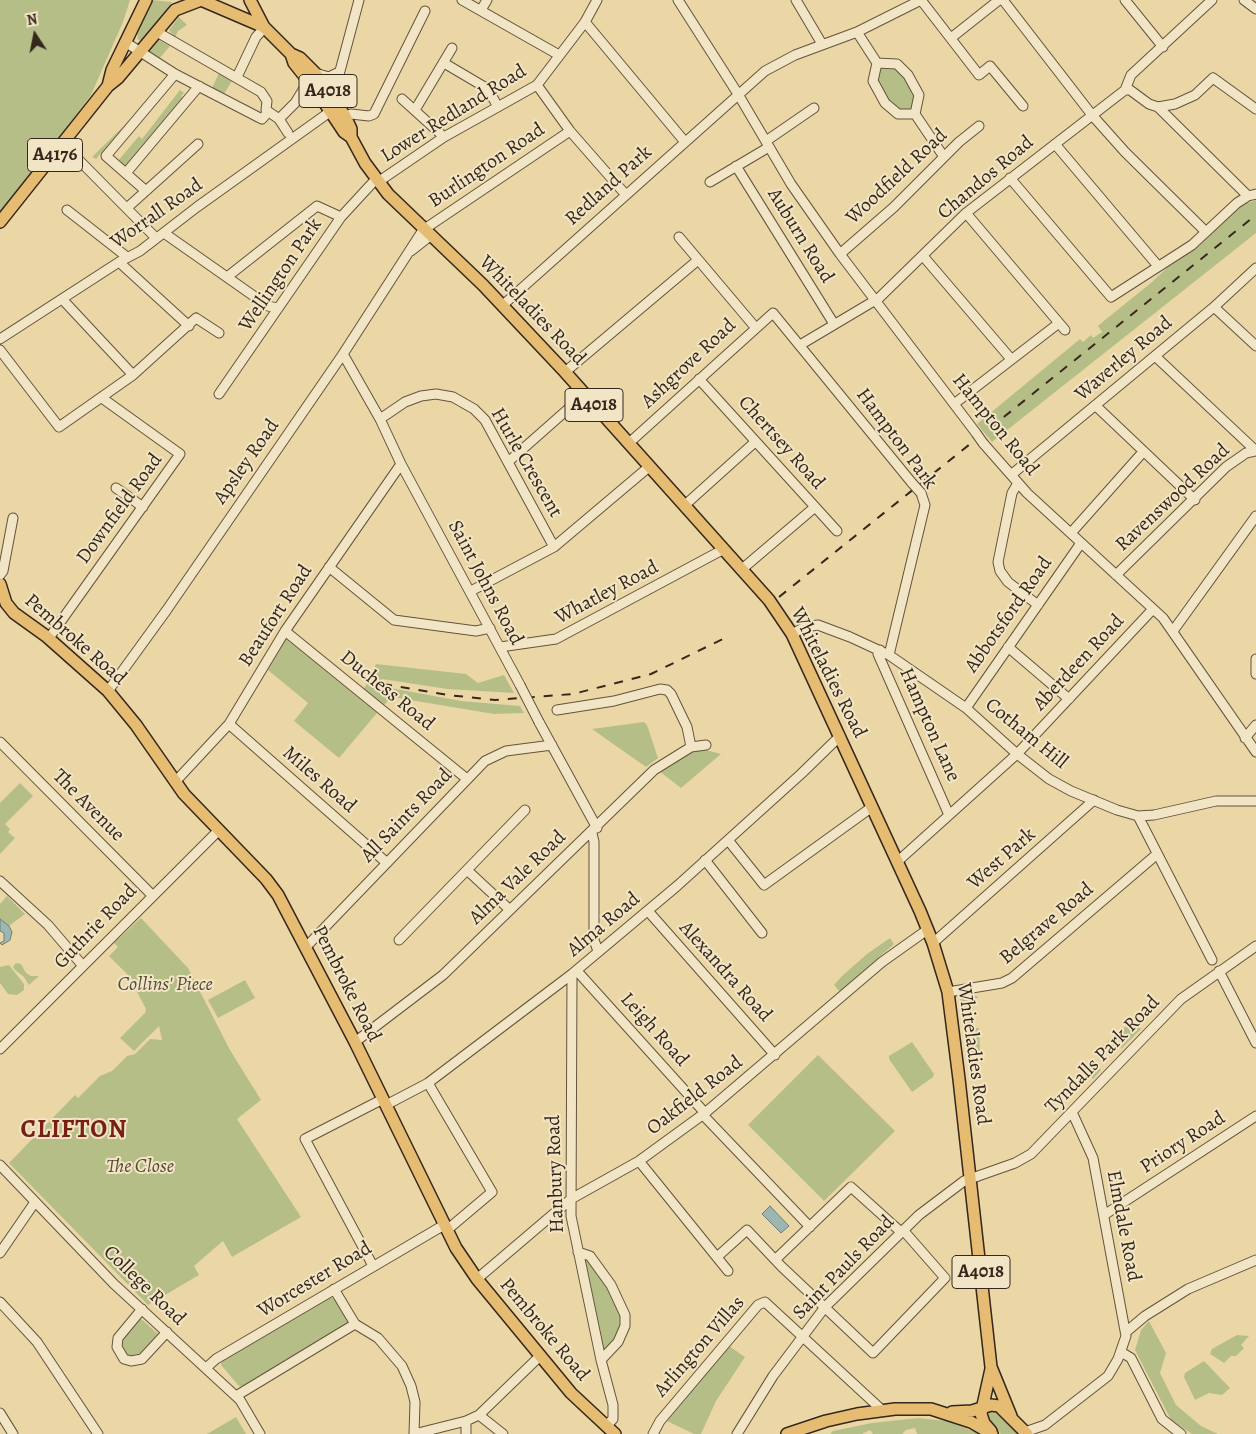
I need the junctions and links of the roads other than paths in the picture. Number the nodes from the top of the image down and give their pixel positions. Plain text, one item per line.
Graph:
1 (201, 0) edge
2 (244, 0) edge
3 (250, 0) edge
4 (359, 0) edge
5 (462, 0) edge
6 (487, 0) edge
7 (597, 0) edge
8 (678, 0) edge
9 (796, 0) edge
10 (921, 0) edge
11 (1001, 0) edge
12 (1125, 0) edge
13 (1212, 0) edge
14 (1244, 0) edge
15 (142, 3) edge
16 (1256, 9) edge
17 (226, 10) junction
18 (481, 10) junction
19 (425, 11) dead end
20 (584, 22) junction
21 (264, 27) junction
22 (156, 32) junction
23 (857, 32) junction
24 (951, 38) junction
25 (125, 42) junction
26 (822, 44) junction
27 (1163, 46) junction
28 (452, 48) dead end
29 (139, 52) junction
30 (559, 56) junction
31 (876, 63) junction
32 (444, 64) junction
33 (339, 72) junction
34 (174, 74) junction
35 (237, 76) junction
36 (312, 77) junction
37 (537, 85) junction
38 (108, 86) junction
39 (199, 86) junction
40 (1125, 90) junction
41 (738, 94) junction
42 (333, 97) junction
43 (402, 99) dead end
44 (1023, 106) dead end
45 (498, 107) junction
46 (1158, 107) junction
47 (814, 108) dead end
48 (415, 110) junction
49 (1256, 110) edge
50 (331, 111) junction
51 (268, 112) junction
52 (915, 114) junction
53 (1092, 115) junction
54 (345, 116) junction
55 (279, 119) junction
56 (980, 126) dead end
57 (570, 131) junction
58 (288, 133) dead end
59 (351, 137) junction
60 (444, 137) junction
61 (685, 142) junction
62 (63, 144) junction
63 (198, 144) dead end
64 (767, 144) junction
65 (1055, 144) junction
66 (944, 157) junction
67 (736, 166) junction
68 (126, 173) junction
69 (1010, 178) junction
70 (377, 181) junction
71 (710, 182) dead end
72 (146, 191) junction
73 (626, 195) junction
74 (1252, 195) edge
75 (128, 207) junction
76 (68, 210) dead end
77 (966, 214) junction
78 (341, 217) junction
79 (0, 222) edge
80 (1206, 232) junction
81 (426, 233) junction
82 (160, 235) junction
83 (679, 237) dead end
84 (840, 254) junction
85 (923, 256) junction
86 (123, 259) junction
87 (698, 260) junction
88 (1158, 266) junction
89 (1256, 268) edge
90 (227, 277) junction
91 (63, 300) junction
92 (875, 301) junction
93 (502, 305) junction
94 (1214, 307) junction
95 (277, 308) junction
96 (773, 313) joint
97 (1059, 323) junction
98 (834, 324) junction
99 (188, 326) junction
100 (755, 328) junction
101 (1065, 330) dead end
102 (219, 333) dead end
103 (0, 340) edge
104 (800, 345) junction
105 (1256, 346) edge
106 (0, 350) edge
107 (342, 354) junction
108 (1155, 356) junction
109 (1011, 360) junction
110 (565, 372) junction
111 (133, 375) junction
112 (699, 380) junction
113 (219, 394) dead end
114 (584, 394) junction
115 (102, 398) junction
116 (954, 404) junction
117 (1096, 406) junction
118 (380, 419) junction
119 (755, 442) junction
120 (630, 443) junction
121 (1256, 451) edge
122 (1143, 452) junction
123 (508, 462) junction
124 (401, 464) junction
125 (650, 466) junction
126 (1011, 475) junction
127 (1018, 483) junction
128 (116, 488) dead end
129 (1195, 500) junction
130 (685, 505) junction
131 (143, 507) junction
132 (815, 507) junction
133 (1256, 516) edge
134 (12, 518) dead end
135 (837, 530) dead end
136 (1071, 533) junction
137 (1081, 543) junction
138 (554, 547) junction
139 (724, 550) junction
140 (329, 567) junction
141 (741, 570) junction
142 (0, 575) edge
143 (1116, 575) junction
144 (0, 584) edge
145 (471, 591) junction
146 (0, 605) edge
147 (1038, 605) junction
148 (1153, 609) junction
149 (14, 613) junction
150 (490, 628) junction
151 (1173, 631) junction
152 (285, 632) junction
153 (792, 634) junction
154 (49, 638) junction
155 (500, 647) junction
156 (1008, 647) junction
157 (880, 650) junction
158 (889, 655) junction
159 (1256, 659) edge
160 (1256, 674) edge
161 (108, 691) junction
162 (1069, 699) junction
163 (964, 706) junction
164 (557, 710) dead end
165 (229, 724) junction
166 (1256, 725) edge
167 (1245, 738) junction
168 (841, 739) junction
169 (0, 742) edge
170 (552, 745) junction
171 (706, 745) dead end
172 (691, 746) junction
173 (1256, 752) edge
174 (1017, 754) junction
175 (467, 779) junction
176 (175, 782) junction
177 (1094, 800) junction
178 (1256, 801) edge
179 (872, 807) junction
180 (525, 810) dead end
181 (949, 815) junction
182 (1138, 816) junction
183 (219, 830) junction
184 (594, 830) junction
185 (728, 840) junction
186 (1156, 854) junction
187 (705, 860) junction
188 (898, 862) junction
189 (387, 863) junction
190 (467, 870) junction
191 (0, 881) edge
192 (152, 895) junction
193 (510, 910) junction
194 (648, 912) junction
195 (927, 930) junction
196 (762, 933) dead end
197 (399, 940) dead end
198 (933, 943) junction
199 (1256, 946) edge
200 (306, 947) junction
201 (598, 951) junction
202 (1212, 960) dead end
203 (83, 966) junction
204 (574, 972) junction
205 (1219, 972) junction
206 (948, 992) junction
207 (355, 1042) junction
208 (1256, 1043) edge
209 (0, 1049) edge
210 (775, 1055) junction
211 (428, 1083) junction
212 (385, 1102) junction
213 (1072, 1112) junction
214 (704, 1114) junction
215 (1256, 1116) edge
216 (638, 1161) junction
217 (0, 1165) edge
218 (971, 1178) junction
219 (571, 1199) junction
220 (35, 1202) junction
221 (1104, 1215) junction
222 (445, 1227) junction
223 (807, 1230) junction
224 (902, 1231) junction
225 (578, 1252) junction
226 (0, 1253) edge
227 (716, 1257) junction
228 (776, 1259) junction
229 (1256, 1260) edge
230 (373, 1266) junction
231 (728, 1271) dead end
232 (478, 1279) junction
233 (334, 1290) junction
234 (0, 1302) edge
235 (825, 1307) junction
236 (142, 1309) junction
237 (355, 1324) junction
238 (166, 1332) junction
239 (1126, 1334) junction
240 (803, 1335) junction
241 (1122, 1351) junction
242 (540, 1356) junction
243 (601, 1360) junction
244 (991, 1367) junction
245 (206, 1368) junction
246 (236, 1396) junction
247 (983, 1407) junction
248 (883, 1411) junction
249 (946, 1412) junction
250 (0, 1413) edge
251 (479, 1416) junction
252 (1011, 1416) junction
253 (466, 1421) junction
254 (744, 1429) edge
255 (610, 1430) edge
256 (1043, 1430) edge
257 (1026, 1433) edge
258 (13, 1434) edge
259 (98, 1434) edge
260 (260, 1434) edge
261 (414, 1434) edge
262 (466, 1434) edge
263 (503, 1434) edge
264 (652, 1434) edge
265 (737, 1434) edge
266 (787, 1434) edge
267 (993, 1434) edge
268 (1181, 1434) edge

1 - 17 main road, Whiteladies Road / A4018
1 - 22 main road, A4176
2 - 17 main road
3 - 21 main road
4 - 33 street
5 - 18 street
6 - 18 street
7 - 20 street, Lower Redland Road
8 - 41 street, Hampton Road
9 - 26 street
10 - 23 street, Redland Park
10 - 24 street
11 - 24 street
11 - 53 street
12 - 27 street
13 - 27 street
14 - 16 street
15 - 25 main road, A4176
17 - 21 main road, Whiteladies Road / A4018
18 - 30 street
19 - 54 street
20 - 30 street, Lower Redland Road
20 - 61 street
21 - 35 street
21 - 36 main road, Whiteladies Road / A4018
22 - 29 main road, A4176
22 - 35 street
23 - 26 street, Redland Park
23 - 31 street
24 - 44 street
25 - 29 street
25 - 38 main road, A4176
26 - 41 street, Redland Park
27 - 40 street
28 - 32 street
29 - 34 street
29 - 38 main road, A4176
30 - 37 street, Lower Redland Road
31 - 52 street
31 - 52 street
32 - 45 street
32 - 48 street
33 - 36 street
33 - 42 street
34 - 39 street
34 - 68 street
35 - 51 street
36 - 42 main road, Whiteladies Road / A4018
36 - 50 main road, Whiteladies Road / A4018
36 - 55 street
37 - 45 street, Lower Redland Road
37 - 57 street
38 - 62 main road, A4176
39 - 51 street
39 - 68 street
40 - 46 street
40 - 53 street, Chandos Road
41 - 61 street, Redland Park
41 - 64 street, Hampton Road
42 - 54 main road, Whiteladies Road / A4018
43 - 48 street
45 - 60 street, Lower Redland Road
46 - 49 street
46 - 74 street
47 - 64 street
48 - 60 street
50 - 59 main road, Whiteladies Road / A4018
50 - 82 street, Worrall Road
51 - 55 street
52 - 66 street
53 - 65 street, Chandos Road
53 - 80 street
54 - 59 main road, Whiteladies Road / A4018
55 - 58 street
56 - 66 street, Woodfield Road
57 - 73 street
57 - 81 street, Burlington Road
59 - 70 main road, Whiteladies Road / A4018
60 - 70 street, Lower Redland Road
61 - 73 street, Redland Park
62 - 75 street
62 - 79 main road, A4176
63 - 72 street
64 - 67 street
64 - 84 street, Hampton Road
65 - 69 street, Chandos Road
65 - 88 street
66 - 84 street, Woodfield Road
67 - 71 street
67 - 98 street, Auburn Road
68 - 72 street
69 - 77 street, Chandos Road
69 - 88 street
70 - 78 street, Wellington Park
70 - 81 main road, Whiteladies Road / A4018
72 - 75 street
73 - 93 street, Redland Park
74 - 80 street
75 - 82 street
76 - 86 street
77 - 85 street, Chandos Road
77 - 97 street
78 - 90 street
78 - 95 street, Wellington Park
80 - 88 street
81 - 93 main road, Whiteladies Road / A4018
81 - 107 street, Apsley Road
82 - 86 street, Worrall Road
82 - 90 street
83 - 87 street
84 - 92 street, Hampton Road
85 - 92 street, Chandos Road
85 - 109 street
86 - 91 street, Worrall Road
86 - 99 street
87 - 100 street
87 - 110 street
89 - 94 street, Waverley Road
90 - 95 street
91 - 103 street, Worrall Road
91 - 111 street
92 - 98 street
92 - 116 street, Hampton Road
93 - 110 main road, Whiteladies Road / A4018
94 - 105 street
94 - 108 street, Waverley Road
95 - 113 street, Wellington Park
96 - 100 street, Ashgrove Road
96 - 104 street, Hampton Park
97 - 101 street
97 - 109 street
98 - 104 street
99 - 102 street
99 - 111 street
100 - 112 street, Ashgrove Road
104 - 158 street, Hampton Park, bridge
106 - 115 street
107 - 118 street, Saint Johns Road
107 - 161 street, Apsley Road
108 - 117 street, Waverley Road
108 - 121 street
109 - 116 street
110 - 114 main road, Whiteladies Road / A4018
111 - 115 street
112 - 119 street, Chertsey Road
112 - 120 street, Ashgrove Road
114 - 120 main road, Whiteladies Road / A4018
114 - 123 street
115 - 131 street, Downfield Road
116 - 126 street, Hampton Road, bridge
117 - 122 street
117 - 126 street, Waverley Road
118 - 123 street, Hurle Crescent
118 - 124 street, Saint Johns Road
119 - 130 street
119 - 132 street, Chertsey Road
120 - 125 main road, Whiteladies Road / A4018
121 - 129 street, Ravenswood Road
122 - 129 street
122 - 136 street
123 - 138 street, Hurle Crescent
124 - 140 street, Beaufort Road
124 - 145 street, Saint Johns Road
125 - 130 main road, Whiteladies Road / A4018
125 - 138 street
126 - 127 street, Hampton Road
127 - 136 street, Hampton Road
127 - 147 street
128 - 131 street
129 - 143 street, Ravenswood Road
130 - 139 main road, Whiteladies Road / A4018
131 - 154 street, Downfield Road
132 - 135 street, Chertsey Road
132 - 141 street
133 - 151 street
134 - 142 street
136 - 137 street, Hampton Road
137 - 143 street, Hampton Road
137 - 147 street, Abbotsford Road
138 - 145 street
139 - 141 main road, Whiteladies Road / A4018
139 - 155 street, Whatley Road
140 - 150 street
140 - 152 street, Beaufort Road
141 - 153 main road, Whiteladies Road / A4018
143 - 148 street, Hampton Road
144 - 149 main road, Pembroke Road
145 - 150 street, Saint Johns Road
146 - 149 main road
147 - 156 street, Abbotsford Road
148 - 151 street, Hampton Road
148 - 162 street, Aberdeen Road
149 - 154 main road, Pembroke Road
150 - 155 street, Saint Johns Road
151 - 167 street, Hampton Road
152 - 165 street, Beaufort Road
152 - 175 street, Duchess Road
153 - 157 street, Cotham Hill
153 - 168 main road, Whiteladies Road / A4018
154 - 161 main road, Pembroke Road
155 - 170 street, Saint Johns Road, bridge
156 - 162 street
156 - 163 street, Abbotsford Road
157 - 158 street, Cotham Hill
157 - 181 street, Hampton Lane
158 - 163 street, Cotham Hill
159 - 160 street
161 - 176 main road, Pembroke Road
162 - 174 street, Aberdeen Road
163 - 174 street, Cotham Hill
164 - 172 street
165 - 176 street, Beaufort Road
165 - 189 street, Miles Road
166 - 167 street
167 - 173 street, Hampton Road
168 - 179 main road, Whiteladies Road / A4018
168 - 185 street, Alma Road
169 - 192 street, The Avenue
170 - 175 street, All Saints Road
170 - 184 street, Saint Johns Road
171 - 172 street, Alma Vale Road
172 - 184 street, Alma Vale Road
174 - 177 street, Cotham Hill
174 - 181 street, Aberdeen Road
175 - 189 street, All Saints Road
176 - 183 main road, Pembroke Road
177 - 182 street, Cotham Hill
177 - 198 street, West Park
178 - 182 street, Cotham Hill
179 - 185 street
179 - 188 main road, Whiteladies Road / A4018
180 - 190 street
181 - 188 street, Aberdeen Road
182 - 186 street
183 - 192 street, Guthrie Road
183 - 200 main road, Pembroke Road
184 - 193 street, Alma Vale Road
184 - 201 street, Saint Johns Road
185 - 187 street, Alma Road
186 - 202 street
186 - 206 street, Belgrave Road
187 - 194 street, Alma Road
187 - 196 street
188 - 195 main road, Whiteladies Road / A4018
189 - 200 street, All Saints Road
190 - 193 street
190 - 197 street
191 - 203 street
192 - 203 street, Guthrie Road
193 - 207 street, Alma Vale Road
194 - 201 street, Alma Road
194 - 210 street, Alexandra Road
195 - 198 main road, Whiteladies Road / A4018
195 - 210 street, Oakfield Road
198 - 206 main road, Whiteladies Road / A4018
199 - 205 street, Tyndalls Park Road
200 - 207 main road, Pembroke Road
201 - 204 street, Alma Road
203 - 209 street, Guthrie Road
204 - 211 street, Alma Road
204 - 214 street, Leigh Road
204 - 219 street, Hanbury Road
205 - 208 street
205 - 213 street, Tyndalls Park Road
206 - 218 main road, Whiteladies Road / A4018
207 - 212 main road, Pembroke Road
210 - 214 street, Oakfield Road
211 - 212 street, Alma Road
211 - 222 street, Worcester Road
212 - 222 main road, Pembroke Road
212 - 230 street, Alma Road
213 - 218 street, Tyndalls Park Road
213 - 221 street, Elmdale Road
214 - 216 street, Oakfield Road
214 - 223 street, Leigh Road
215 - 221 street, Priory Road
216 - 219 street, Oakfield Road
216 - 227 street
217 - 220 street, College Road
218 - 224 street, Saint Pauls Road
218 - 244 main road, Whiteladies Road / A4018
219 - 225 street, Hanbury Road
219 - 232 street, Oakfield Road
220 - 226 street
220 - 236 street, College Road
221 - 239 street, Elmdale Road
222 - 230 street, Worcester Road
222 - 232 main road, Pembroke Road
223 - 224 street
223 - 228 street
224 - 235 street, Saint Pauls Road
224 - 235 street
225 - 243 street, Hanbury Road
225 - 243 street
227 - 228 street
227 - 231 street
228 - 235 street
229 - 239 street
230 - 233 street, Worcester Road
232 - 242 main road, Pembroke Road
233 - 237 street
233 - 245 street, Worcester Road
234 - 259 street
235 - 240 street, Saint Pauls Road
236 - 238 street, College Road
236 - 238 street
237 - 246 street
237 - 261 street
238 - 245 street, College Road
239 - 241 street, Elmdale Road
240 - 248 street, Arlington Villas
240 - 254 street, Saint Pauls Road
240 - 264 street, Arlington Villas
241 - 256 street, Elmdale Road
241 - 268 street
242 - 251 street
242 - 255 main road, Pembroke Road
243 - 255 street, Hanbury Road
244 - 247 main road, A4018
244 - 252 main road, A4018
245 - 246 street, College Road
246 - 260 street, College Road
247 - 249 main road
247 - 252 main road, A4018
247 - 267 main road, A4018
248 - 249 main road
248 - 266 main road
249 - 267 main road
250 - 258 street
251 - 253 street
251 - 263 street
252 - 257 main road, A4018
253 - 261 street
253 - 262 street
254 - 265 street, Saint Pauls Road
256 - 257 street, Elmdale Road

